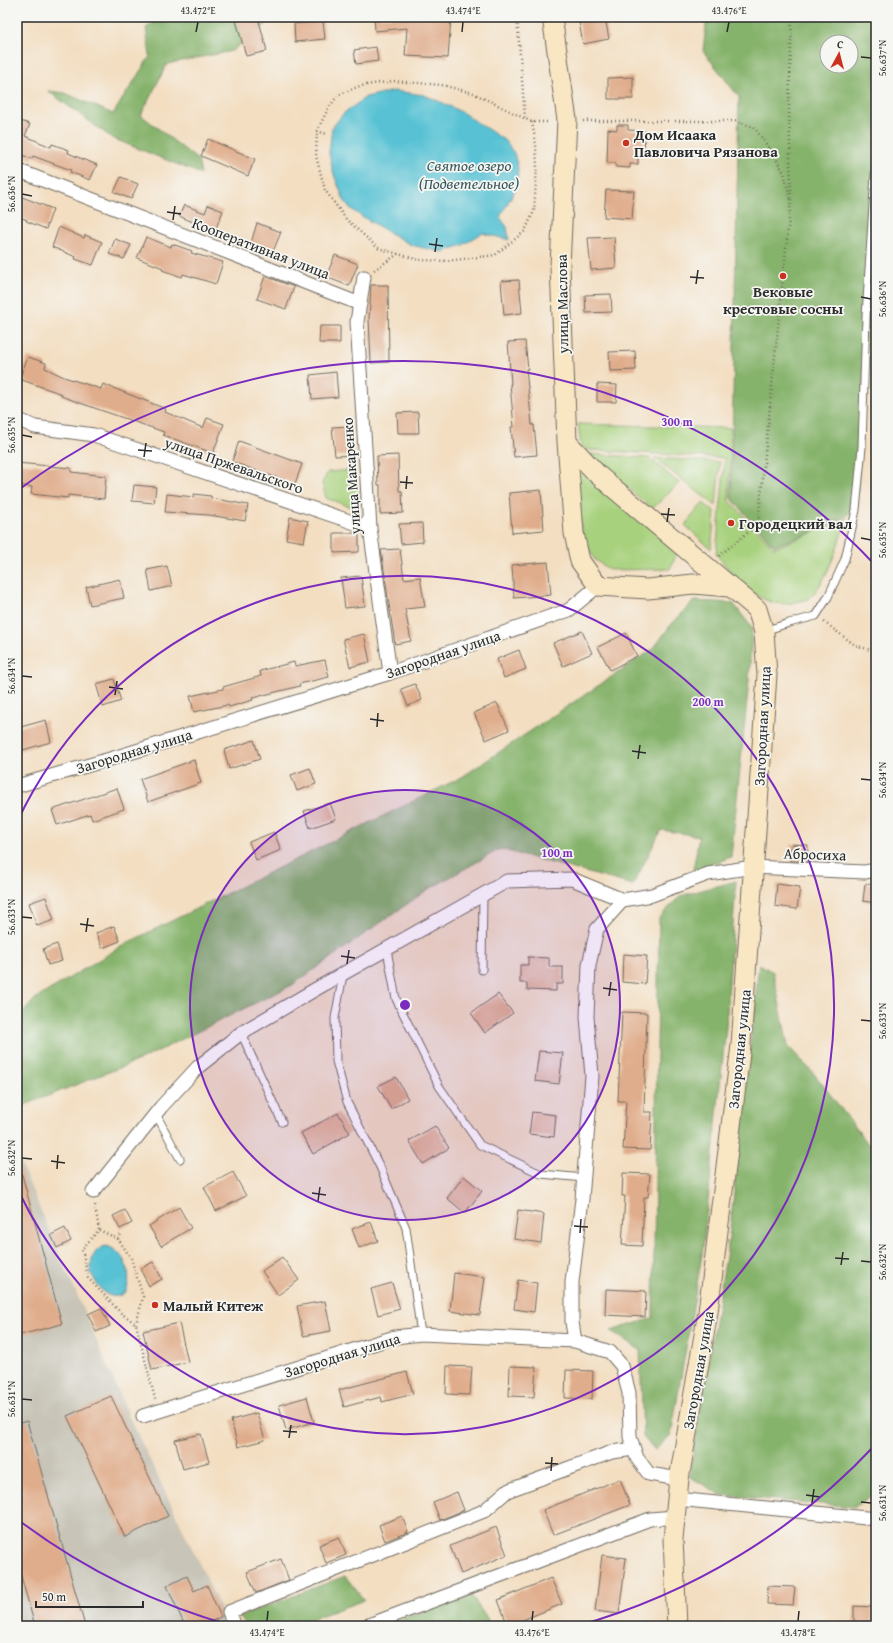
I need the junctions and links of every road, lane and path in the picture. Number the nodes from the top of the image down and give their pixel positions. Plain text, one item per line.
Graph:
1 (517, 17) edge
2 (552, 17) edge
3 (792, 17) edge
4 (525, 118) junction
5 (567, 120) junction
6 (532, 122) junction
7 (316, 131) junction
8 (327, 134) dead end
9 (876, 159) edge
10 (17, 170) edge
11 (791, 200) junction
12 (873, 237) edge
13 (398, 254) junction
14 (364, 277) joint
15 (360, 304) junction
16 (17, 420) edge
17 (566, 442) junction
18 (370, 528) junction
19 (705, 567) junction
20 (598, 586) junction
21 (729, 587) junction
22 (816, 616) junction
23 (764, 632) junction
24 (876, 652) edge
25 (390, 673) junction
26 (17, 786) edge
27 (753, 867) junction
28 (876, 870) edge
29 (483, 895) junction
30 (623, 900) junction
31 (387, 950) junction
32 (482, 970) dead end
33 (342, 975) junction
34 (241, 1033) junction
35 (156, 1114) junction
36 (282, 1122) dead end
37 (180, 1159) dead end
38 (584, 1178) junction
39 (94, 1192) joint
40 (99, 1230) junction
41 (122, 1233) dead end
42 (118, 1239) junction
43 (136, 1324) junction
44 (421, 1334) junction
45 (575, 1340) junction
46 (158, 1412) junction
47 (143, 1416) dead end
48 (634, 1448) junction
49 (679, 1479) junction
50 (676, 1508) junction
51 (876, 1519) edge
52 (235, 1626) edge
53 (366, 1626) edge
54 (677, 1626) edge

1 - 4 path
2 - 5 street, улица Маслова
3 - 11 path
4 - 6 path
4 - 7 path
5 - 6 path
5 - 11 path
5 - 17 street, улица Маслова
6 - 13 path
7 - 8 path
7 - 13 path
9 - 12 lane
10 - 15 street, Кооперативная улица
11 - 19 path
12 - 22 lane
13 - 14 path
14 - 15 street, улица Макаренко
15 - 18 street, улица Макаренко
16 - 18 street, улица Пржевальского
17 - 19 street, Загородная улица
17 - 20 street, улица Маслова
18 - 25 street, улица Макаренко
19 - 21 street, Загородная улица
20 - 21 street
20 - 25 street, Загородная улица
21 - 23 street, Загородная улица
22 - 23 lane
22 - 24 path
23 - 27 street, Загородная улица
25 - 26 street, Загородная улица
27 - 28 street, Абросиха
27 - 30 street, Абросиха
27 - 49 street, Загородная улица
29 - 30 street
29 - 31 street
29 - 32 lane
30 - 38 street
31 - 33 street
31 - 38 lane
33 - 34 street
33 - 44 lane
34 - 35 street
34 - 36 lane
35 - 37 lane
35 - 39 street
38 - 45 street
39 - 40 path
40 - 42 path
40 - 43 path
41 - 42 path
42 - 43 path
43 - 46 path
44 - 45 street, Загородная улица
44 - 46 street, Загородная улица
45 - 48 street, Загородная улица
46 - 47 street, Загородная улица
48 - 49 street, Загородная улица
48 - 52 street
49 - 50 street, Загородная улица
50 - 51 street
50 - 53 street
50 - 54 street, Загородная улица

